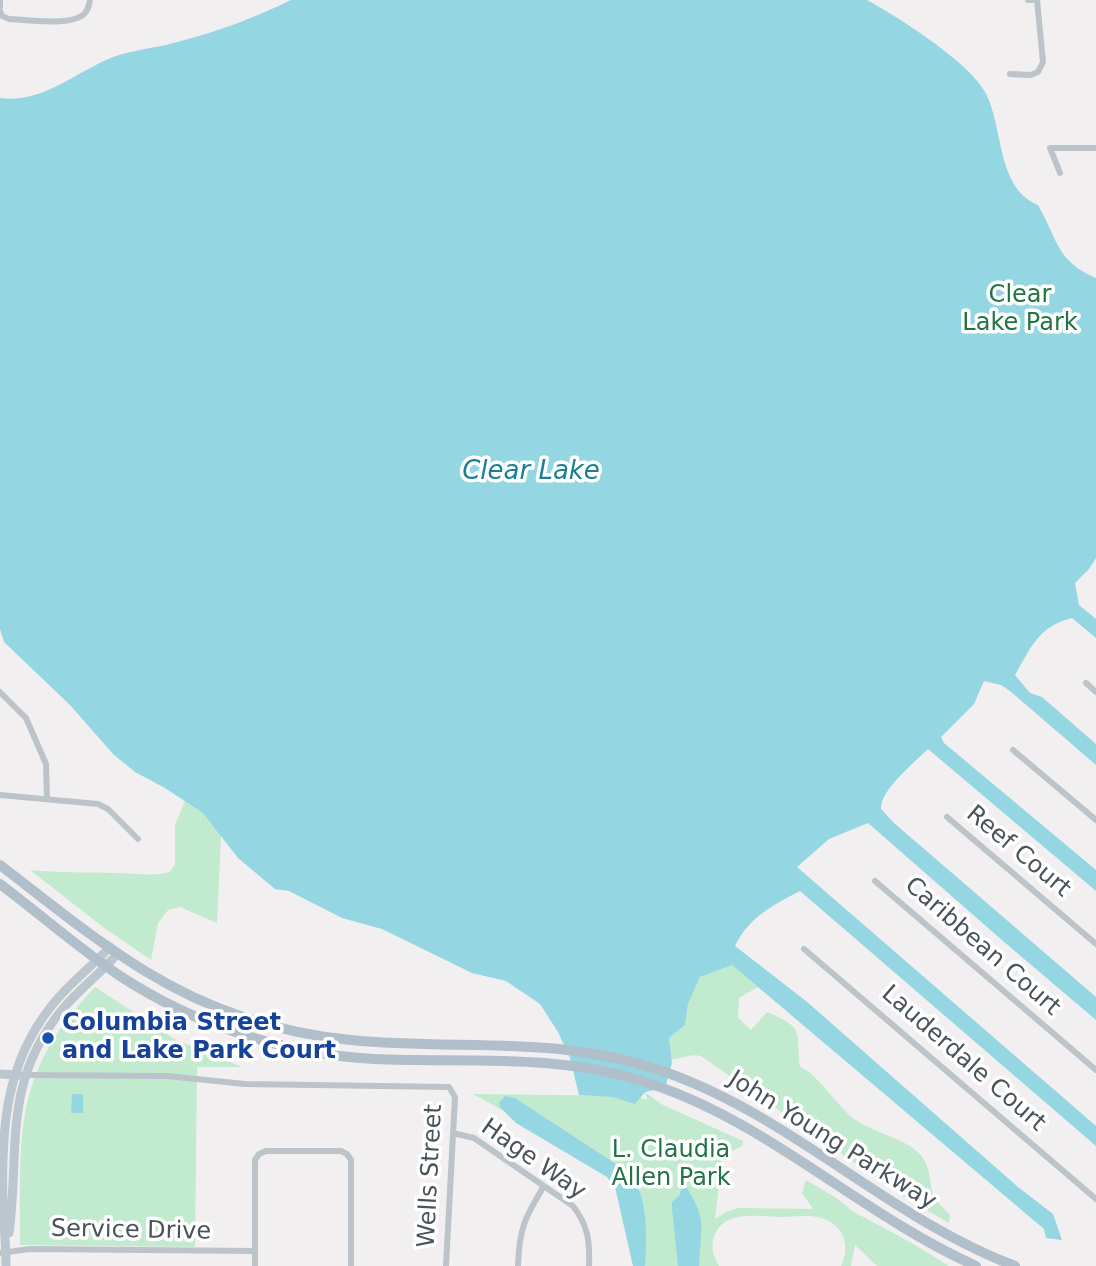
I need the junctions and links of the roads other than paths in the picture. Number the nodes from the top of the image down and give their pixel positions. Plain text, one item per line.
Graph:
1 (0, 0) edge
2 (90, 0) edge
3 (1037, 0) edge
4 (1, 11) edge
5 (1010, 74) dead end
6 (1096, 148) edge
7 (1060, 173) dead end
8 (1086, 683) dead end
9 (0, 692) edge
10 (1096, 692) edge
11 (1013, 750) dead end
12 (0, 795) edge
13 (47, 798) junction
14 (947, 817) dead end
15 (1096, 820) edge
16 (138, 839) dead end
17 (0, 865) edge
18 (875, 881) dead end
19 (0, 884) edge
20 (1096, 944) edge
21 (804, 949) dead end
22 (114, 950) junction
23 (102, 963) junction
24 (286, 1029) junction
25 (260, 1040) junction
26 (1096, 1070) edge
27 (0, 1074) edge
28 (14, 1075) junction
29 (26, 1075) junction
30 (453, 1133) junction
31 (544, 1186) junction
32 (1096, 1199) edge
33 (255, 1251) junction
34 (3, 1253) edge
35 (6, 1266) edge
36 (254, 1266) edge
37 (351, 1266) edge
38 (446, 1266) edge
39 (517, 1266) edge
40 (589, 1266) edge
41 (976, 1266) edge
42 (1015, 1266) edge

1 - 4 street
2 - 4 street
3 - 5 street
6 - 7 street
8 - 10 street
9 - 13 street
11 - 15 street
12 - 13 street
13 - 16 street
14 - 20 street, Reef Court
17 - 22 main road, John Young Parkway
18 - 26 street, Caribbean Court
19 - 23 main road, John Young Parkway
21 - 32 street, Lauderdale Court
22 - 23 street
22 - 24 main road, John Young Parkway
23 - 25 main road, John Young Parkway
23 - 28 street
23 - 29 street
24 - 25 main road
24 - 42 main road, John Young Parkway
25 - 41 main road, John Young Parkway
27 - 28 street
28 - 29 street
28 - 34 street
29 - 30 street, Wells Street
29 - 34 street
30 - 31 street, Hage Way
30 - 38 street, Wells Street
31 - 39 street
31 - 40 street, Hage Way
33 - 34 street, Service Drive
33 - 36 street
33 - 37 street
34 - 35 street

